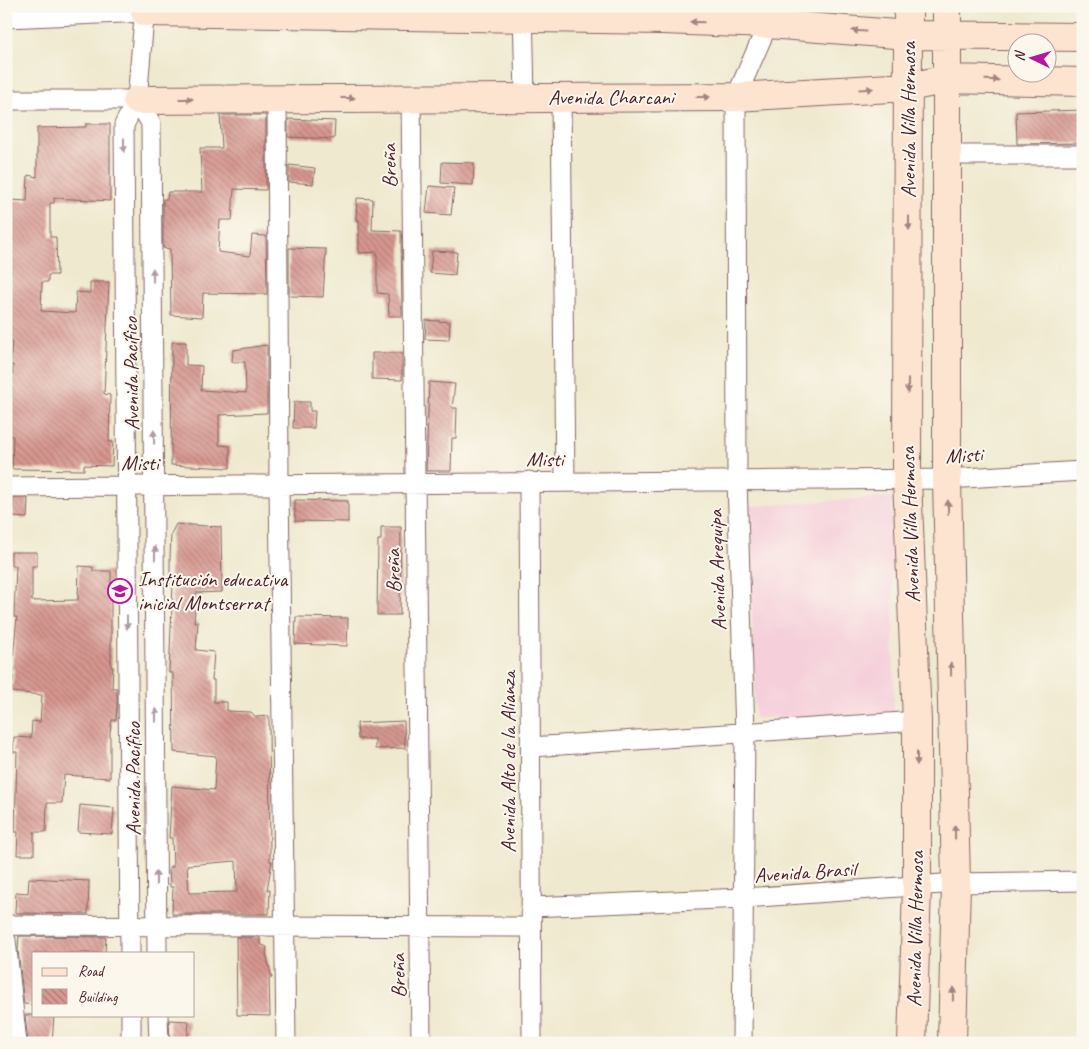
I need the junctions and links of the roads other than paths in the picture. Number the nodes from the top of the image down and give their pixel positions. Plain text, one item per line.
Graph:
1 (908, 6) edge
2 (947, 6) edge
3 (145, 9) edge
4 (284, 11) edge
5 (440, 11) edge
6 (523, 12) edge
7 (663, 13) edge
8 (768, 15) edge
9 (6, 18) edge
10 (908, 35) junction
11 (947, 36) junction
12 (1083, 37) edge
13 (948, 79) junction
14 (1083, 82) edge
15 (909, 87) junction
16 (736, 96) junction
17 (410, 98) junction
18 (526, 98) junction
19 (561, 98) junction
20 (277, 99) junction
21 (6, 100) edge
22 (137, 100) junction
23 (948, 155) junction
24 (1083, 155) edge
25 (1083, 471) edge
26 (907, 479) junction
27 (947, 479) junction
28 (737, 480) junction
29 (529, 481) junction
30 (565, 482) junction
31 (415, 483) junction
32 (279, 484) junction
33 (126, 486) junction
34 (155, 486) junction
35 (6, 487) edge
36 (917, 720) junction
37 (745, 734) junction
38 (531, 747) junction
39 (1083, 881) edge
40 (956, 883) junction
41 (917, 887) junction
42 (744, 898) junction
43 (531, 906) junction
44 (6, 925) edge
45 (285, 925) junction
46 (130, 926) junction
47 (156, 926) junction
48 (420, 927) junction
49 (531, 927) junction
50 (6, 940) edge
51 (130, 952) edge
52 (157, 952) edge
53 (131, 1016) edge
54 (158, 1016) edge
55 (17, 1043) edge
56 (131, 1043) edge
57 (159, 1043) edge
58 (286, 1043) edge
59 (421, 1043) edge
60 (532, 1043) edge
61 (742, 1043) edge
62 (912, 1043) edge
63 (952, 1043) edge

1 - 10 street, Avenida Villa Hermosa
2 - 11 street, Avenida Villa Hermosa
3 - 4 street
3 - 9 street
3 - 22 street, Avenida Pacífico
4 - 5 street
5 - 6 street
6 - 7 street
6 - 18 street
8 -> 7 street
10 -> 8 street
8 - 16 street
10 - 11 street
10 - 15 street, Avenida Villa Hermosa
11 - 12 street
11 - 13 street, Avenida Villa Hermosa
13 -> 14 street, Avenida Charcani
13 - 15 street, Avenida Charcani
13 - 23 street, Avenida Villa Hermosa
16 -> 15 street, Avenida Charcani
15 -> 26 street, Avenida Villa Hermosa
19 -> 16 street, Avenida Charcani
16 - 28 street, Avenida Arequipa
17 - 18 street, Avenida Charcani
20 -> 17 street, Avenida Charcani
17 - 31 street, Breña
18 - 19 street, Avenida Charcani
19 - 30 street
22 -> 20 street, Avenida Charcani
20 - 32 street
21 - 22 street
22 -> 33 street, Avenida Pacífico
34 -> 22 street, Avenida Pacífico
23 - 24 street
23 - 27 street, Avenida Villa Hermosa
25 - 27 street, Misti
26 - 27 street, Misti
26 - 28 street, Misti
26 - 36 street, Avenida Villa Hermosa
40 -> 27 street, Avenida Villa Hermosa
28 - 30 street, Misti
28 - 37 street, Avenida Arequipa
29 - 30 street, Misti
29 - 31 street, Misti
29 - 38 street, Avenida Alto de la Alianza
31 - 32 street, Misti
31 - 48 street, Breña
32 - 34 street, Misti
32 - 45 street
33 - 34 street, Misti
33 - 35 street, Misti
33 -> 46 street, Avenida Pacífico
47 -> 34 street, Avenida Pacífico
36 - 37 street
36 -> 41 street, Avenida Villa Hermosa
37 - 38 street
37 - 42 street, Avenida Arequipa
38 - 43 street, Avenida Alto de la Alianza
39 - 40 street, Avenida Brasil
40 - 41 street, Avenida Brasil
63 -> 40 street, Avenida Villa Hermosa
41 - 42 street, Avenida Brasil
41 - 62 street, Avenida Villa Hermosa
42 - 43 street, Avenida Brasil
42 - 61 street, Avenida Arequipa
43 - 49 street, Avenida Alto de la Alianza
44 - 46 street
45 - 47 street
45 - 48 street
45 - 58 street
46 - 47 street
46 - 51 street, Avenida Pacífico
47 - 52 street, Avenida Pacífico
48 - 49 street
48 - 59 street, Breña
49 - 60 street, Avenida Alto de la Alianza
50 - 55 street
53 - 56 street
54 - 57 street

